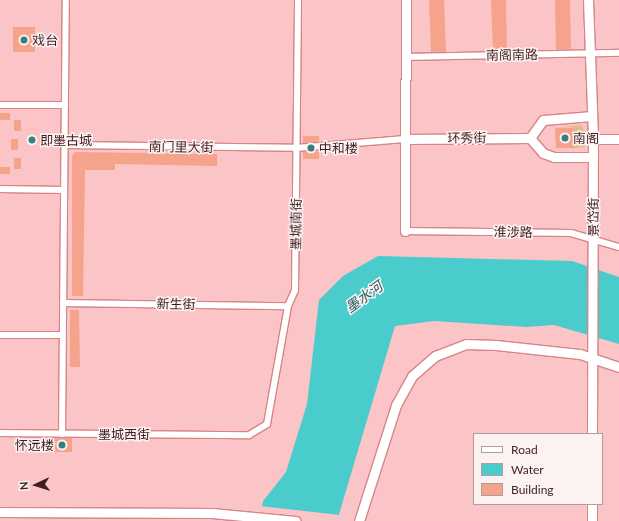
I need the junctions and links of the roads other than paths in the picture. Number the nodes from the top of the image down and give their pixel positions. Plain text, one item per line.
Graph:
1 (66, 0) edge
2 (298, 0) edge
3 (406, 0) edge
4 (588, 0) edge
5 (619, 52) edge
6 (589, 53) junction
7 (406, 58) junction
8 (0, 104) edge
9 (65, 105) junction
10 (592, 116) junction
11 (530, 138) junction
12 (405, 139) junction
13 (619, 139) edge
14 (593, 140) junction
15 (65, 145) junction
16 (296, 148) junction
17 (593, 157) junction
18 (0, 189) edge
19 (64, 190) junction
20 (405, 231) joint
21 (593, 238) junction
22 (619, 247) edge
23 (63, 303) junction
24 (288, 306) junction
25 (0, 335) edge
26 (63, 335) junction
27 (593, 358) junction
28 (619, 367) edge
29 (0, 433) edge
30 (592, 433) edge
31 (62, 434) junction
32 (249, 435) joint
33 (592, 505) edge
34 (0, 512) edge
35 (56, 516) edge
36 (67, 516) edge
37 (296, 521) edge
38 (359, 521) edge
39 (592, 521) edge

1 - 9 street
2 - 16 street, 墨城南街
3 - 7 street
4 - 6 street, 景岱街
5 - 6 street, 南阁南路
6 - 7 street, 南阁南路
6 - 10 street, 景岱街
7 - 12 street
8 - 9 street
9 - 15 street
10 - 11 street
10 - 14 street, 景岱街
11 - 12 street, 环秀街
11 - 17 street
12 - 16 street, 南门里大街
12 - 20 street
13 - 14 street
14 - 17 street, 景岱街
15 - 16 street, 南门里大街
15 - 19 street
16 - 24 street, 墨城南街
17 - 21 street, 景岱街
18 - 19 street
19 - 23 street
20 - 21 street, 淮涉路
21 - 22 street, 淮涉路
21 - 27 street, 景岱街
23 - 24 street, 新生街
23 - 26 street
24 - 32 street, 墨城南街
25 - 26 street
26 - 31 street
27 - 28 street
27 - 30 street, 景岱街
27 - 38 street
29 - 31 street, 墨城西街
31 - 32 street, 墨城西街
33 - 39 street
34 - 35 street
35 - 36 street
36 - 37 street

